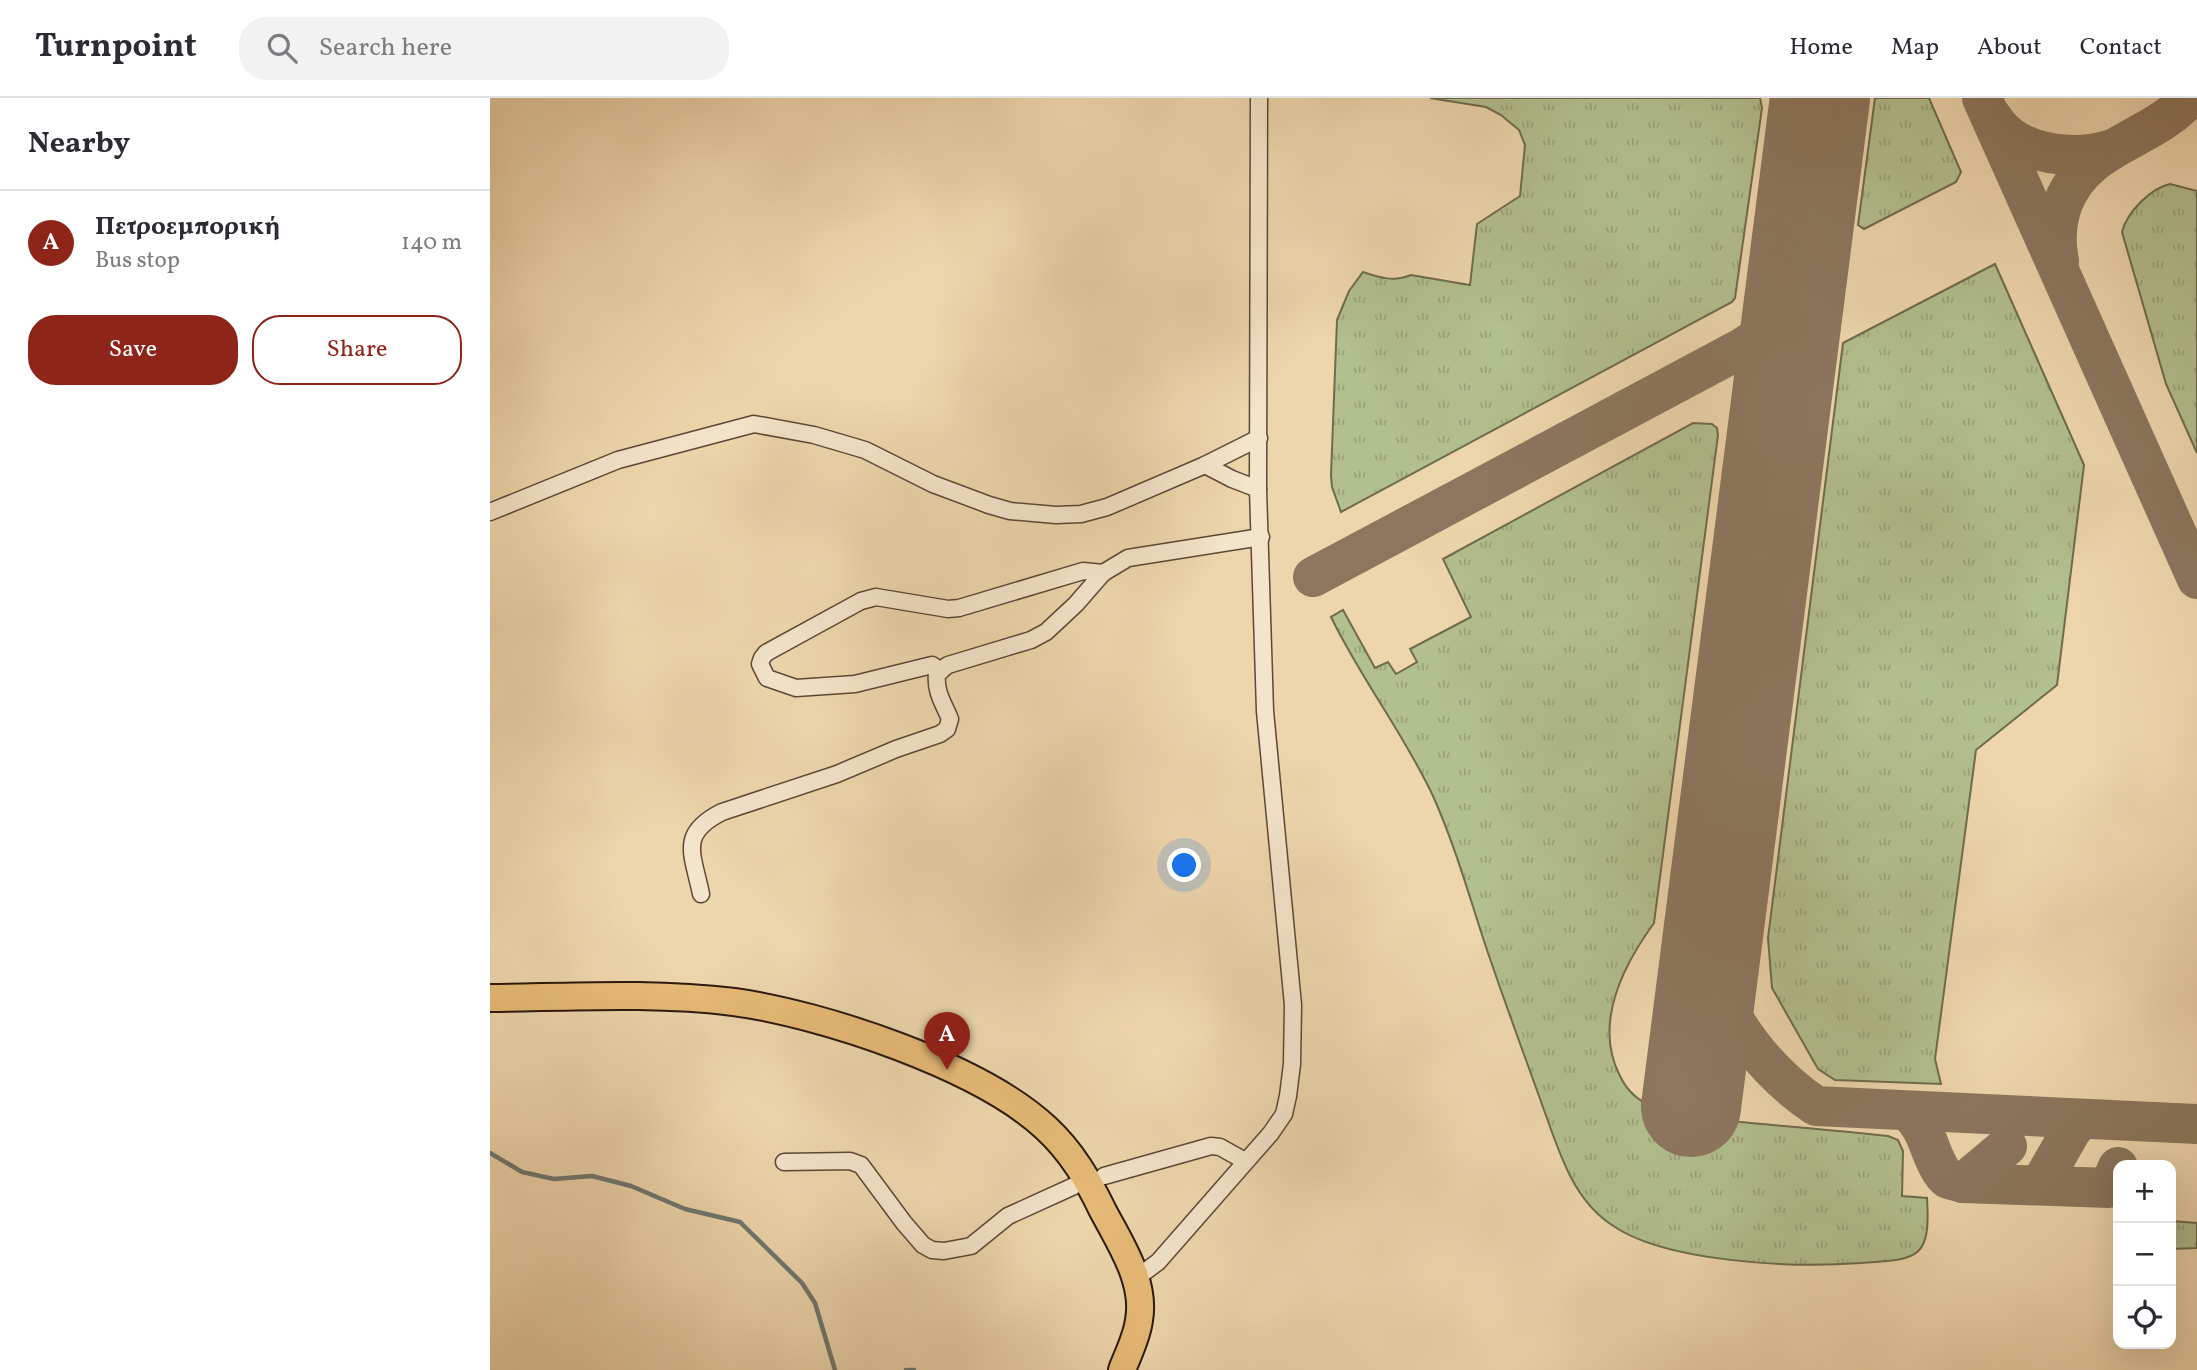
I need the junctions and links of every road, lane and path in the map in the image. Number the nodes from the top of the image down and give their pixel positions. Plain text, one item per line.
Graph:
1 (1259, 98) edge
2 (1259, 438) junction
3 (1205, 465) junction
4 (1258, 489) junction
5 (490, 512) edge
6 (1261, 537) junction
7 (1103, 573) junction
8 (941, 671) junction
9 (701, 894) dead end
10 (490, 998) edge
11 (1245, 1161) junction
12 (784, 1162) dead end
13 (1104, 1177) dead end
14 (1074, 1186) dead end
15 (1135, 1279) junction
16 (1122, 1370) edge

1 - 2 street
2 - 3 street
2 - 4 street
3 - 4 street
3 - 5 street
4 - 6 street
6 - 7 street
6 - 11 street
7 - 8 street
7 - 8 street
8 - 9 street
10 - 15 main road
11 - 13 street
11 - 15 street
12 - 14 street
15 - 16 main road

